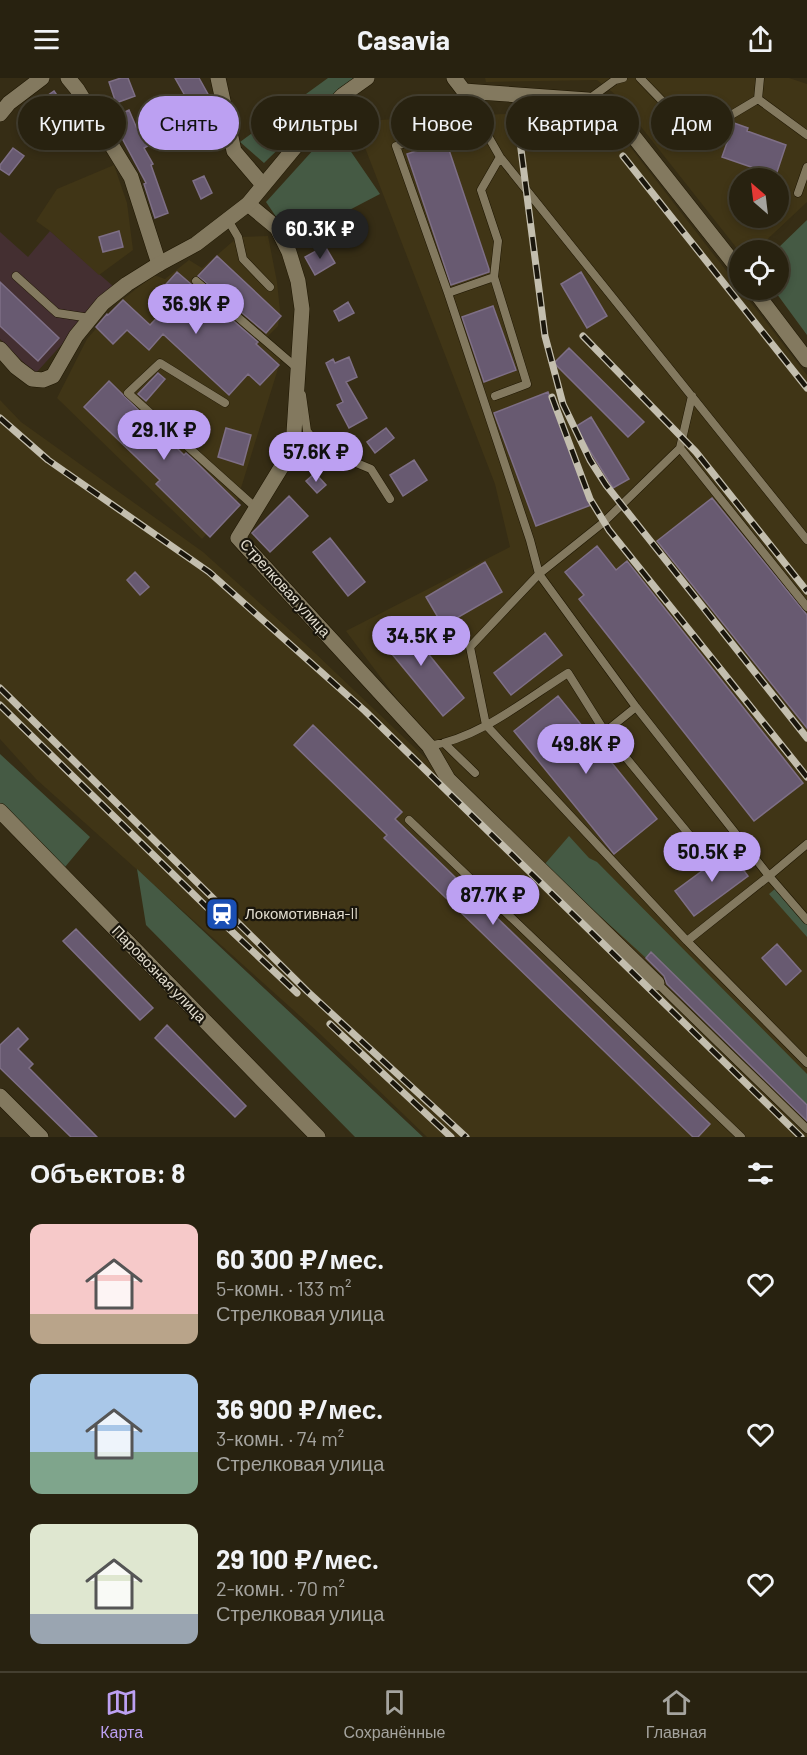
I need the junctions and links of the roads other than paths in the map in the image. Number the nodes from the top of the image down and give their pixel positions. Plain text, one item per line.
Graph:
1 (42, 78) edge
2 (68, 78) edge
3 (218, 78) edge
4 (367, 78) edge
5 (454, 78) edge
6 (623, 78) edge
7 (640, 78) edge
8 (760, 78) edge
9 (464, 96) edge
10 (593, 96) edge
11 (758, 99) junction
12 (0, 114) edge
13 (807, 135) edge
14 (639, 143) edge
15 (494, 146) edge
16 (397, 150) edge
17 (500, 157) junction
18 (807, 167) edge
19 (263, 185) junction
20 (798, 193) dead end
21 (248, 204) junction
22 (228, 220) junction
23 (729, 257) edge
24 (159, 264) junction
25 (16, 276) dead end
26 (494, 278) junction
27 (196, 281) dead end
28 (270, 287) dead end
29 (448, 293) junction
30 (762, 300) edge
31 (90, 318) junction
32 (0, 349) edge
33 (807, 360) edge
34 (298, 374) junction
35 (495, 396) dead end
36 (692, 396) junction
37 (225, 403) dead end
38 (680, 448) junction
39 (390, 499) dead end
40 (256, 508) junction
41 (807, 540) edge
42 (539, 574) junction
43 (807, 607) edge
44 (636, 707) junction
45 (486, 725) junction
46 (605, 732) junction
47 (436, 745) junction
48 (475, 773) dead end
49 (0, 811) edge
50 (409, 820) dead end
51 (807, 844) edge
52 (705, 854) dead end
53 (769, 876) junction
54 (807, 920) edge
55 (687, 941) junction
56 (657, 983) joint
57 (807, 1063) edge
58 (0, 1096) edge
59 (807, 1129) edge
60 (41, 1137) edge
61 (318, 1137) edge
62 (741, 1137) edge

1 - 12 street
2 - 24 street
3 - 19 street
4 - 19 street
5 - 9 street
6 - 10 lane
7 - 11 lane
8 - 11 lane
11 - 13 lane
14 - 23 street
15 - 17 lane
16 - 29 lane
17 - 26 lane
17 - 36 lane
18 - 20 lane
19 - 21 street
21 - 22 street
21 - 34 street, Стрелковая улица
22 - 24 street
22 - 28 lane
24 - 31 street
25 - 31 lane
26 - 29 lane
26 - 35 lane
27 - 34 lane
29 - 42 lane
30 - 33 street
31 - 32 street
34 - 39 lane
34 - 40 street, Стрелковая улица
36 - 38 lane
36 - 41 lane
37 - 40 lane
38 - 42 lane
38 - 43 lane
40 - 47 street, Стрелковая улица
42 - 44 lane
42 - 45 lane
44 - 46 lane
44 - 53 lane
45 - 46 lane
45 - 47 lane
45 - 55 lane
46 - 52 lane
47 - 48 lane
47 - 56 street, Стрелковая улица
49 - 61 street, Паровозная улица
50 - 62 lane
51 - 53 lane
53 - 54 lane
53 - 55 lane
55 - 57 lane
56 - 59 lane
58 - 60 street

